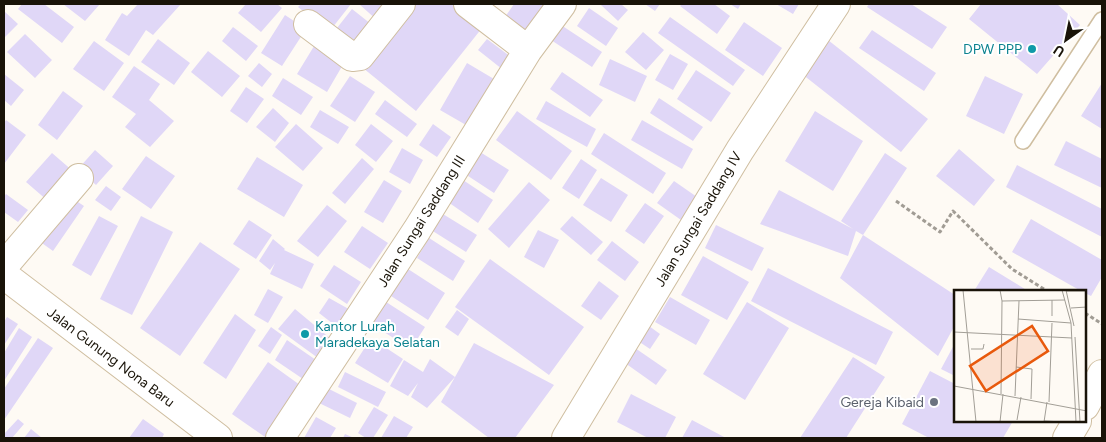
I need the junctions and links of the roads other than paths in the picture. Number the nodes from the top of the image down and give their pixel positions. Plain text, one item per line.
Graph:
1 (401, 4) edge
2 (468, 4) edge
3 (562, 4) edge
4 (836, 4) edge
5 (1102, 20) edge
6 (308, 24) dead end
7 (528, 50) junction
8 (1023, 141) dead end
9 (79, 178) dead end
10 (4, 266) edge
11 (4, 275) edge
12 (1102, 374) edge
13 (1086, 404) edge
14 (1076, 422) edge
15 (218, 438) edge
16 (280, 438) edge
17 (566, 438) edge
18 (1067, 438) edge

1 - 6 street
2 - 7 street
3 - 7 street, Jalan Sungai Saddang III
4 - 17 street, Jalan Sungai Saddang IV
5 - 8 lane
7 - 16 street, Jalan Sungai Saddang III
9 - 10 street
11 - 15 street, Jalan Gunung Nona Baru
12 - 13 street
14 - 18 street

